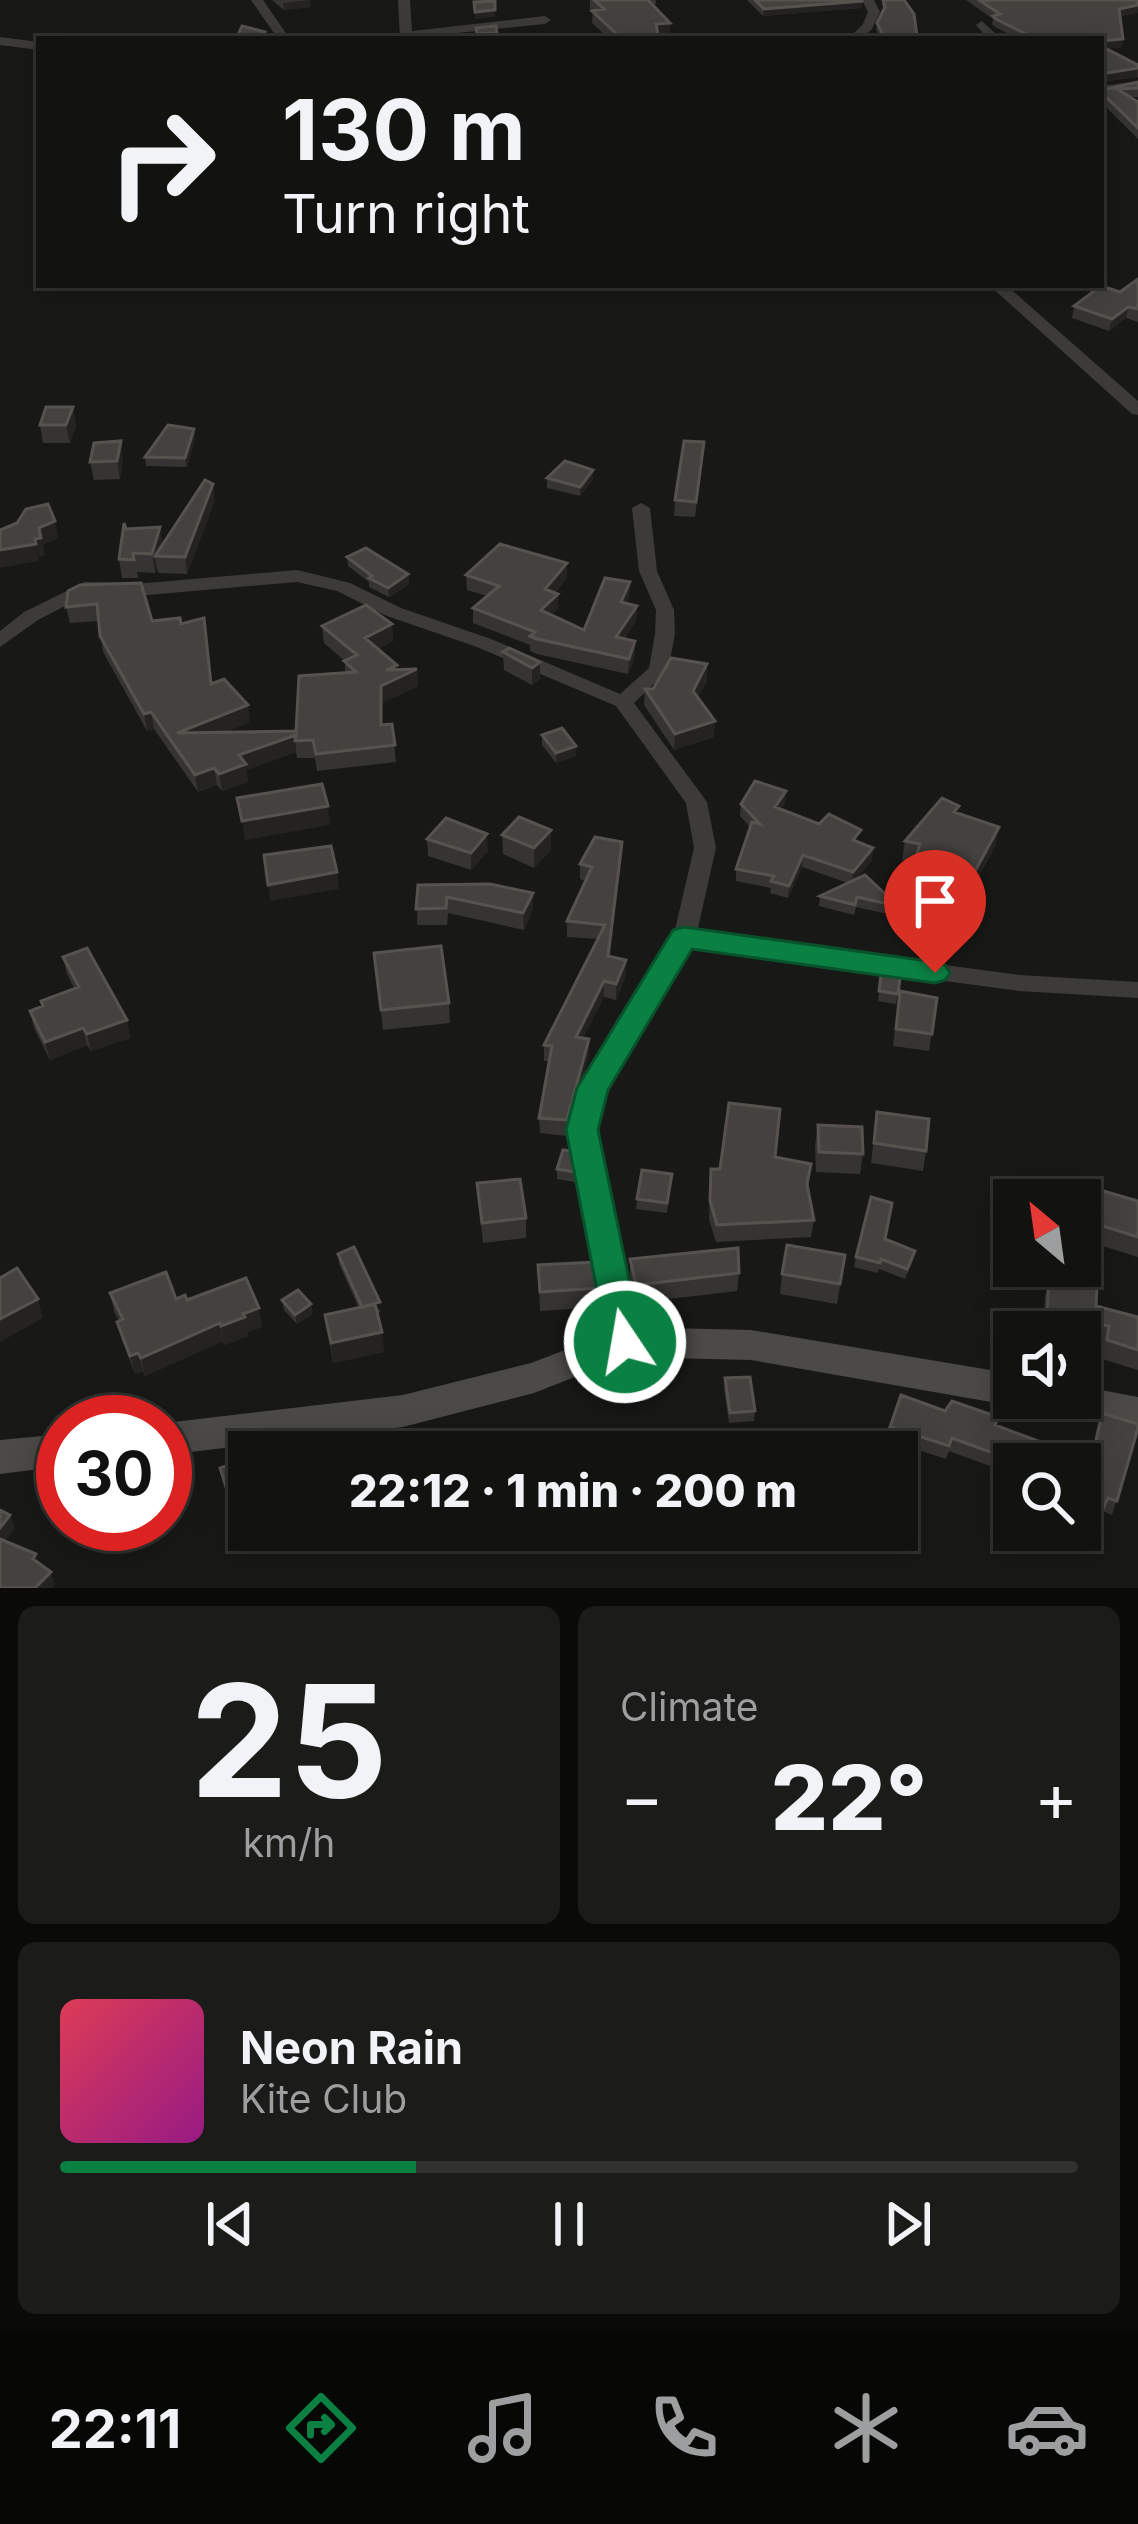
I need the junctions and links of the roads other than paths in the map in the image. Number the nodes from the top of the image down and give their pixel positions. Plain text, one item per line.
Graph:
1 (257, 0) edge
2 (404, 0) edge
3 (868, 0) edge
4 (545, 20) dead end
5 (982, 25) dead end
6 (282, 36) edge
7 (406, 36) edge
8 (414, 36) edge
9 (857, 36) edge
10 (992, 36) edge
11 (0, 41) edge
12 (36, 46) edge
13 (1138, 85) edge
14 (1104, 90) edge
15 (1000, 288) edge
16 (1138, 410) edge
17 (641, 508) dead end
18 (0, 641) edge
19 (622, 702) junction
20 (684, 938) junction
21 (1138, 990) edge
22 (625, 1342) junction
23 (993, 1386) edge
24 (1101, 1406) edge
25 (1138, 1413) edge
26 (192, 1436) edge
27 (36, 1453) edge
28 (0, 1457) edge

1 - 6 street
2 - 7 street
3 - 9 street
4 - 8 street
5 - 10 street
11 - 12 street
13 - 14 street
15 - 16 street
17 - 19 street
18 - 19 street
19 - 20 street
20 - 21 street
20 - 22 street
22 - 23 street
22 - 26 street
24 - 25 street
27 - 28 street

